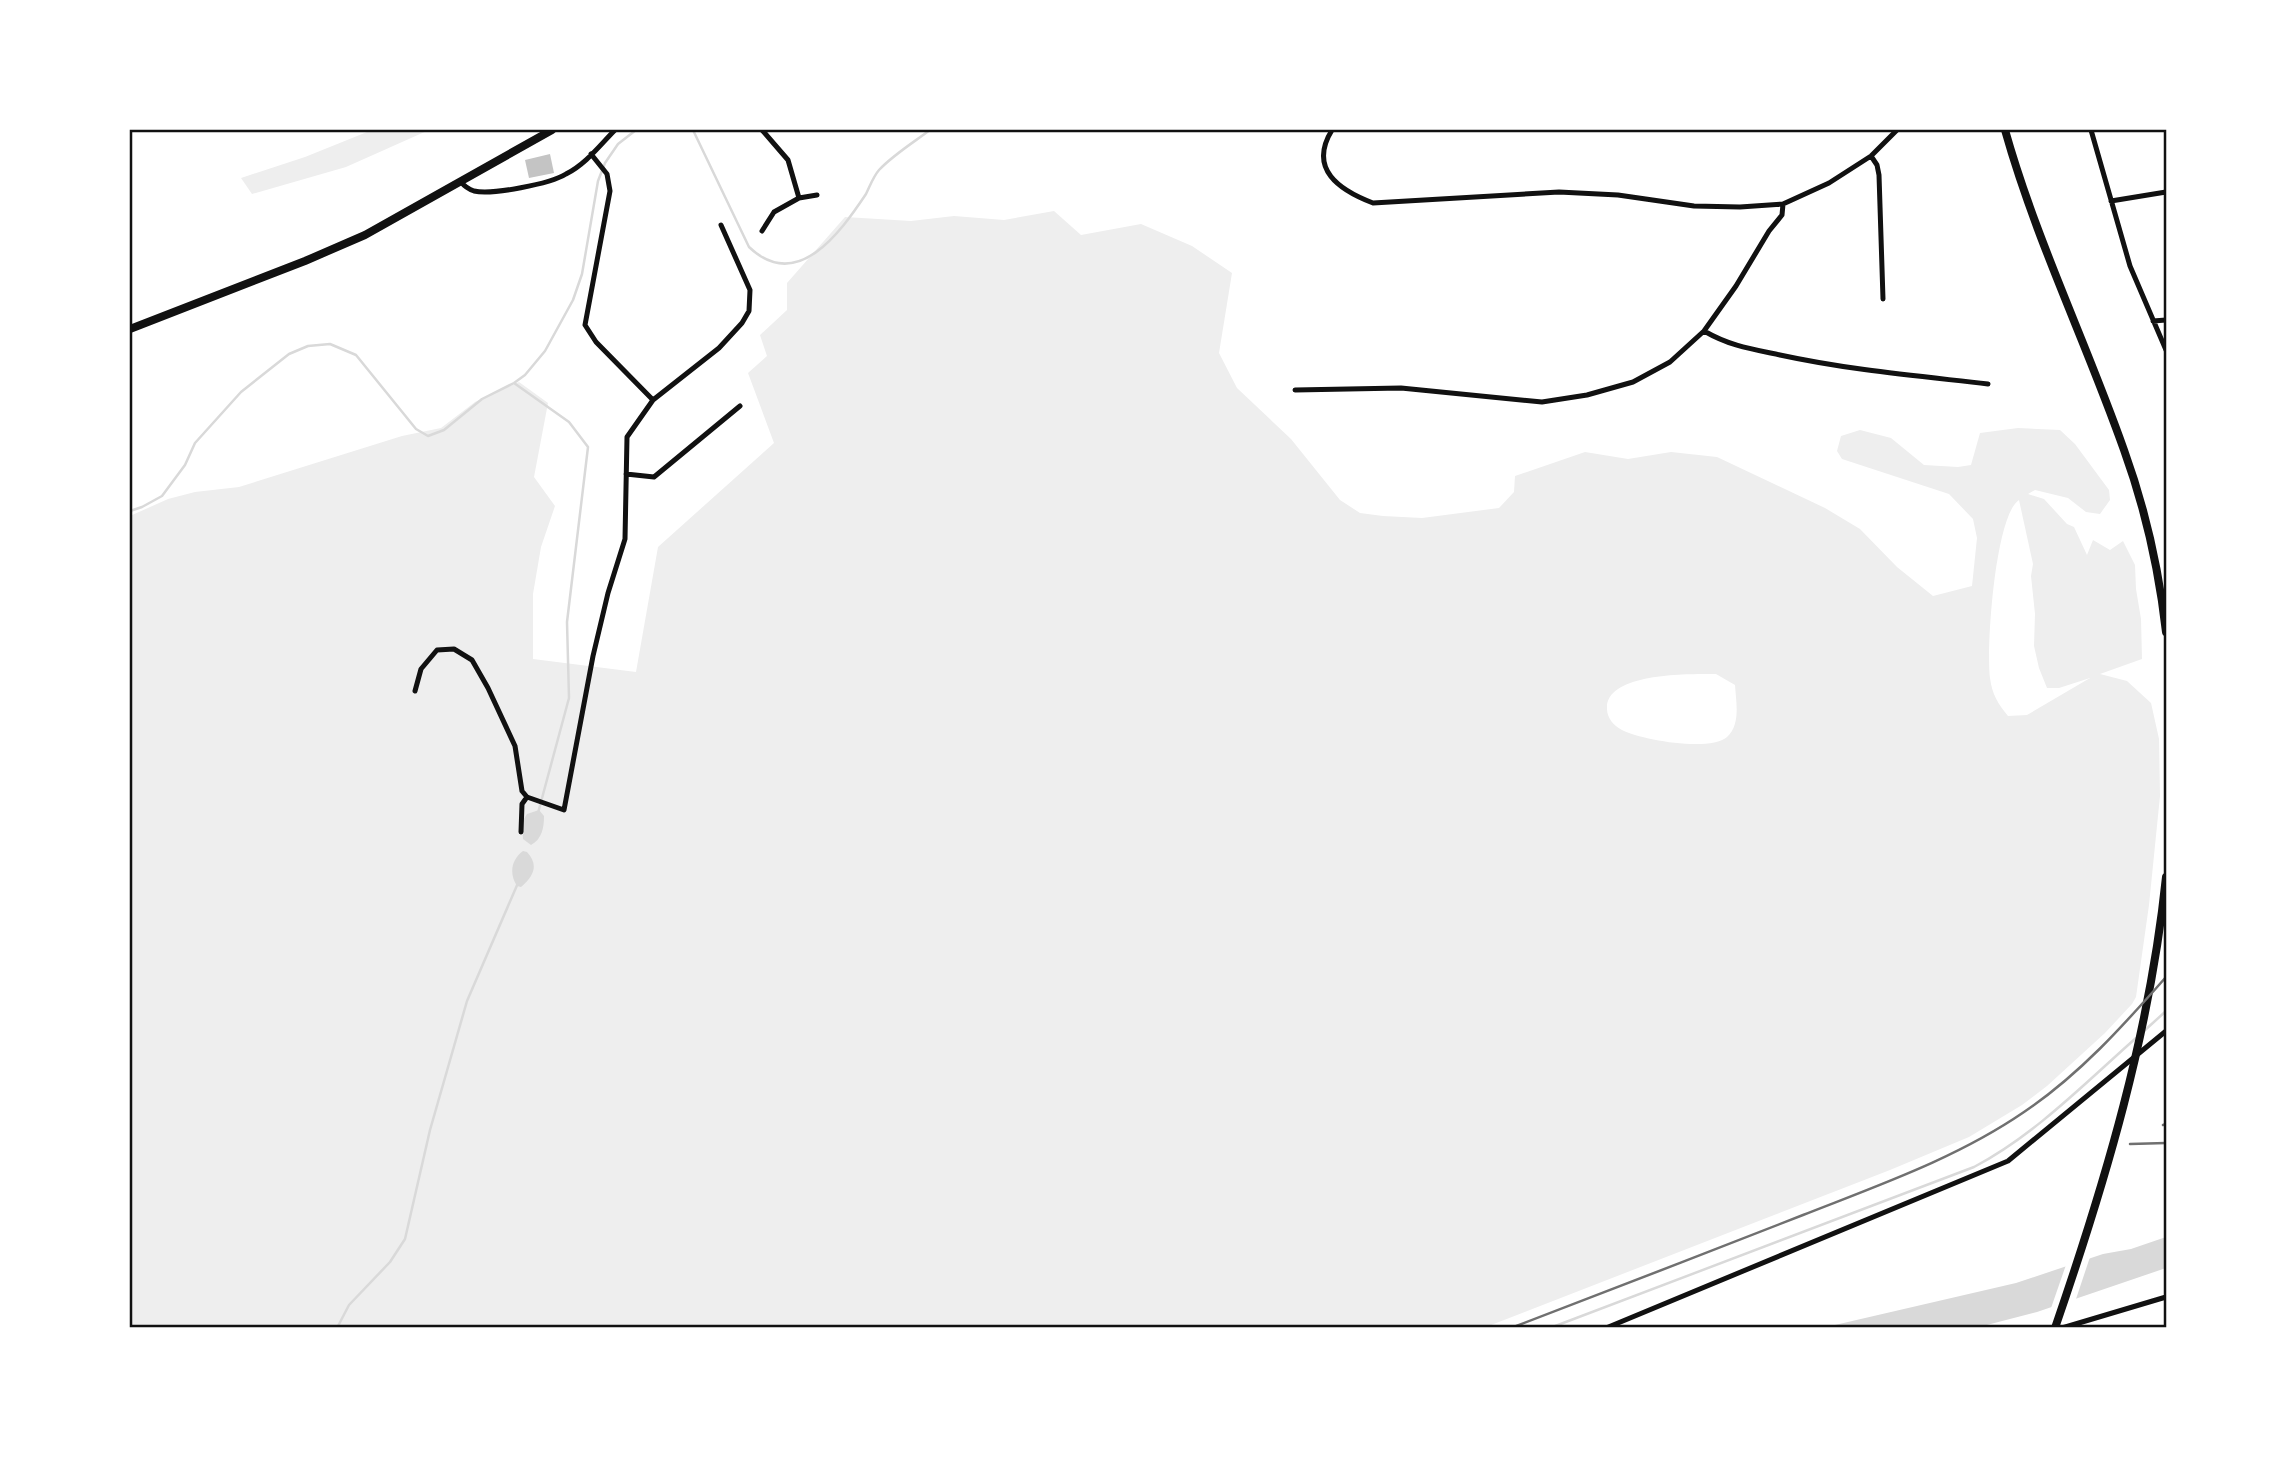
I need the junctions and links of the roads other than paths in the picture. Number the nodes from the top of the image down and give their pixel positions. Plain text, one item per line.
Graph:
1 (552, 130) edge
2 (615, 130) edge
3 (762, 130) edge
4 (1332, 130) edge
5 (1897, 130) edge
6 (2005, 130) edge
7 (2091, 130) edge
8 (591, 155) junction
9 (1871, 156) junction
10 (461, 182) junction
11 (2166, 192) edge
12 (817, 195) dead end
13 (799, 198) junction
14 (2111, 201) junction
15 (1783, 204) junction
16 (721, 225) dead end
17 (762, 231) dead end
18 (1883, 299) dead end
19 (2166, 320) edge
20 (2153, 321) junction
21 (130, 329) edge
22 (1704, 331) junction
23 (2166, 350) edge
24 (1988, 384) dead end
25 (1295, 390) dead end
26 (653, 400) junction
27 (740, 406) dead end
28 (626, 474) junction
29 (2166, 632) edge
30 (415, 691) dead end
31 (527, 797) junction
32 (521, 832) dead end
33 (2166, 877) edge
34 (2166, 1031) edge
35 (2166, 1297) edge
36 (1606, 1328) edge
37 (2055, 1328) edge
38 (2062, 1328) edge

1 - 10 main road
2 - 8 street
3 - 13 street
4 - 15 street
5 - 9 street
6 - 29 main road
7 - 14 street
8 - 10 street
8 - 26 street
9 - 15 street
9 - 18 street
10 - 21 main road
11 - 14 street
12 - 13 street
13 - 17 street
14 - 20 street
15 - 22 street
16 - 26 street
19 - 20 street
20 - 23 street
22 - 24 street
22 - 25 street
26 - 28 street
27 - 28 street
28 - 31 street
30 - 31 street
31 - 32 street
33 - 37 main road
34 - 36 street
35 - 38 street

